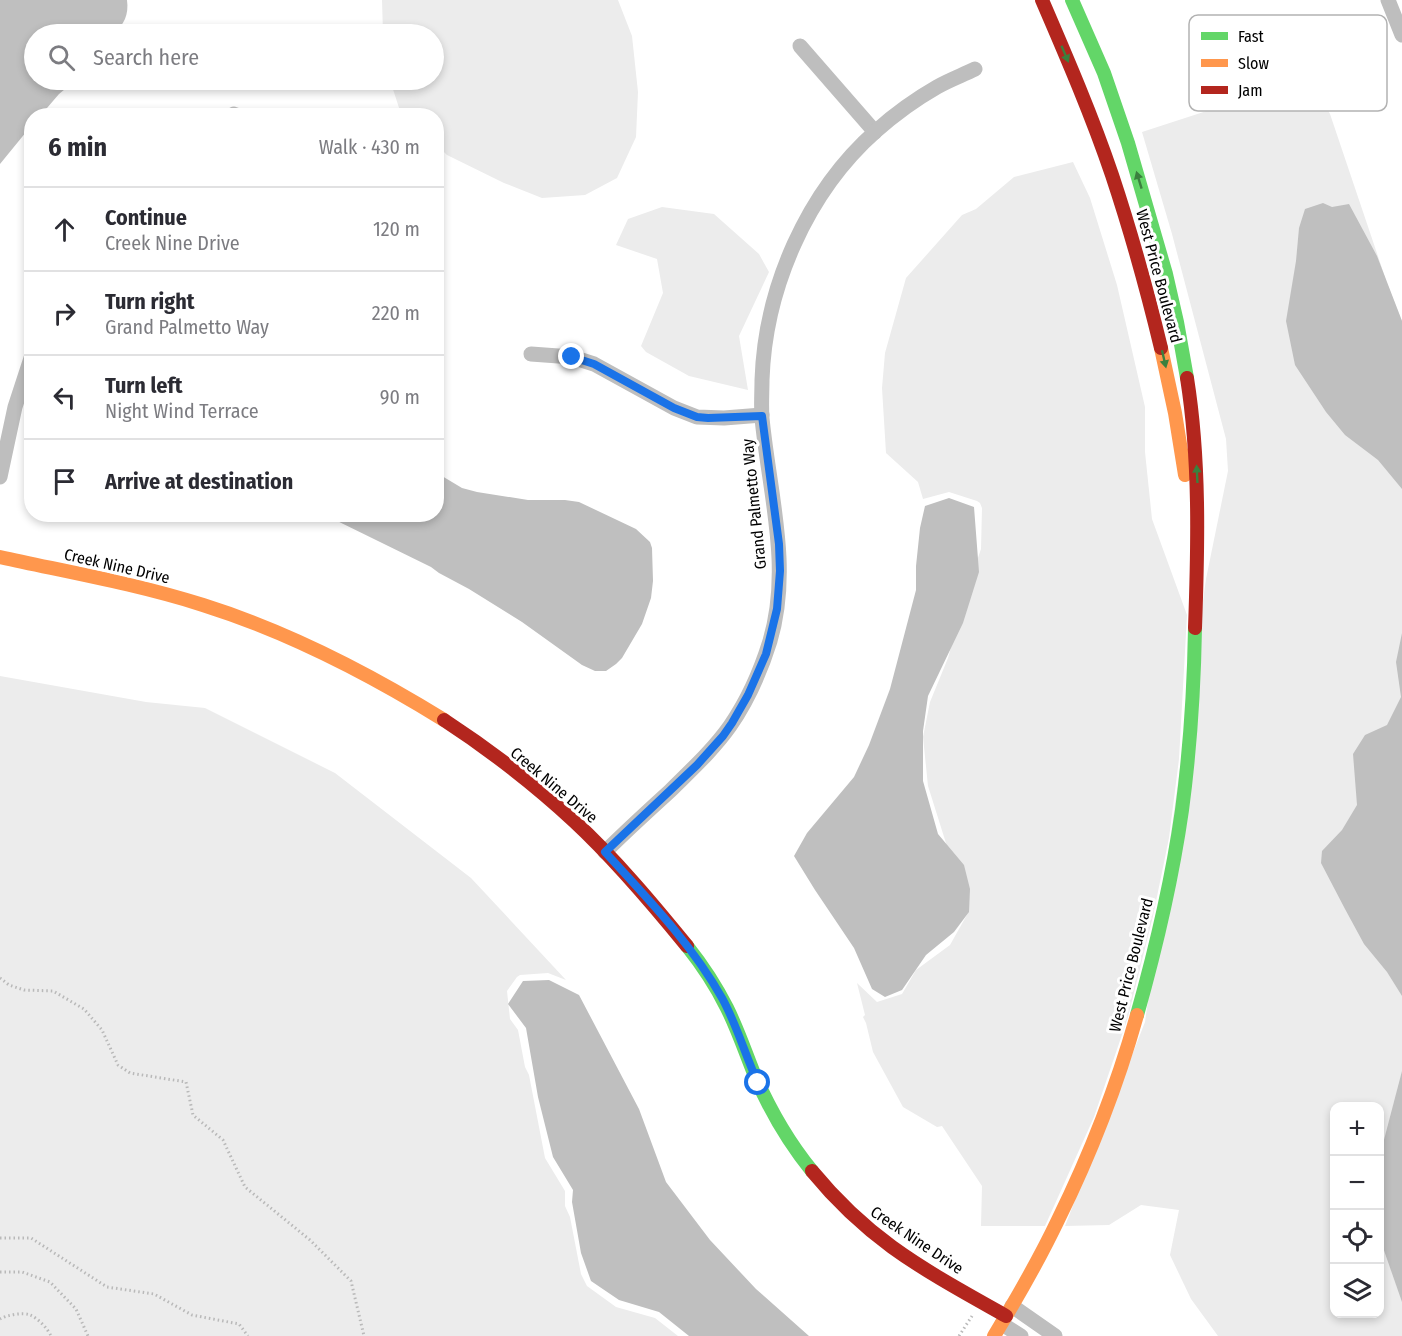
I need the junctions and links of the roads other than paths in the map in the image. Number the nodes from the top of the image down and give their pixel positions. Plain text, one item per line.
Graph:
1 (1042, 0) edge
2 (1072, 0) edge
3 (1388, 0) edge
4 (1402, 35) edge
5 (800, 46) dead end
6 (975, 69) dead end
7 (875, 132) junction
8 (531, 354) dead end
9 (24, 379) edge
10 (762, 416) junction
11 (0, 477) edge
12 (0, 557) edge
13 (1196, 574) junction
14 (605, 852) junction
15 (1003, 1320) edge
16 (1021, 1336) edge
17 (1055, 1336) edge

1 -> 13 street, West Price Boulevard
13 -> 2 street, West Price Boulevard
3 - 4 street
5 - 7 street
6 - 7 street, Grand Palmetto Way
7 - 10 street, Grand Palmetto Way
8 - 10 street
9 - 11 street
10 - 14 street, Grand Palmetto Way
12 - 14 street, Creek Nine Drive
13 - 15 street, West Price Boulevard
14 - 15 street, Creek Nine Drive
15 - 16 street
15 - 17 street

